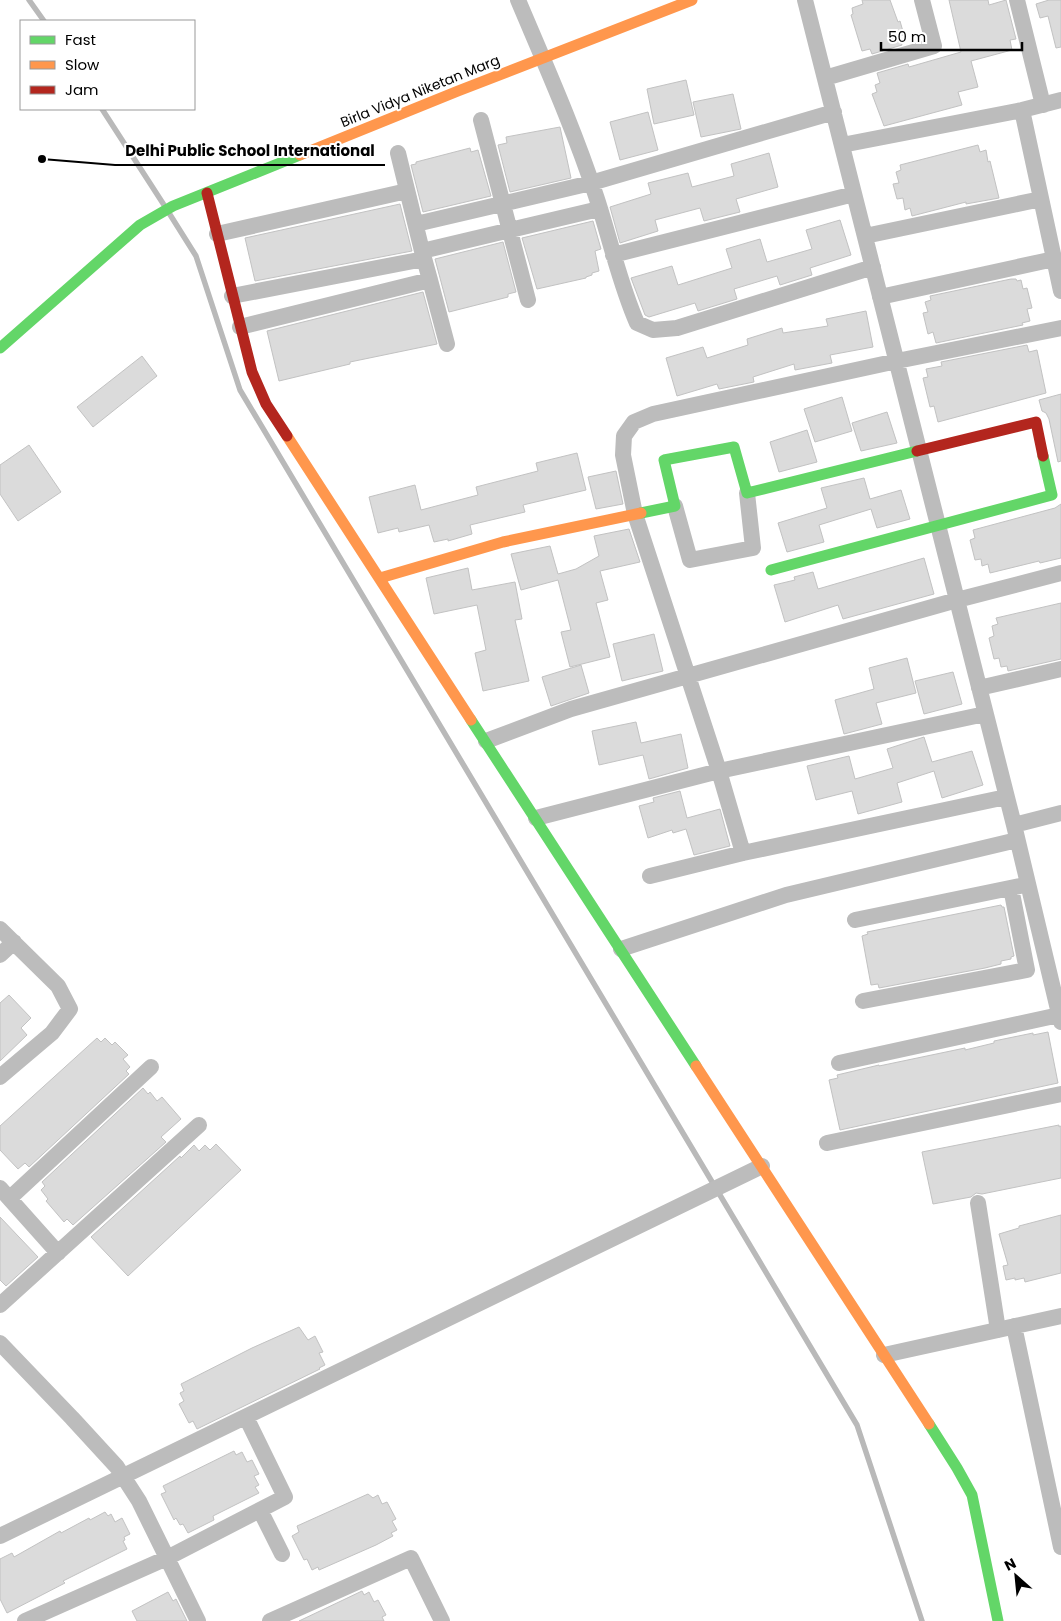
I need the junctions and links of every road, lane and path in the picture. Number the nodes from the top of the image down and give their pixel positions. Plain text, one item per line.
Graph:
1 (518, 0) edge
2 (692, 0) edge
3 (805, 0) edge
4 (922, 0) edge
5 (1017, 0) edge
6 (543, 58) junction
7 (825, 78) junction
8 (1061, 100) edge
9 (1043, 104) junction
10 (1022, 110) junction
11 (834, 112) junction
12 (481, 120) dead end
13 (842, 145) junction
14 (398, 153) dead end
15 (591, 183) junction
16 (407, 191) junction
17 (207, 193) junction
18 (854, 194) junction
19 (1041, 199) junction
20 (504, 204) junction
21 (599, 208) junction
22 (416, 224) junction
23 (511, 230) junction
24 (217, 234) junction
25 (865, 236) junction
26 (423, 255) junction
27 (613, 255) junction
28 (1054, 259) junction
29 (873, 267) junction
30 (430, 280) junction
31 (1061, 291) edge
32 (232, 296) junction
33 (880, 297) junction
34 (528, 300) dead end
35 (240, 327) junction
36 (1061, 328) edge
37 (447, 344) dead end
38 (0, 348) edge
39 (897, 361) junction
40 (919, 451) junction
41 (747, 493) junction
42 (676, 506) junction
43 (635, 514) junction
44 (938, 526) junction
45 (771, 570) dead end
46 (1061, 573) edge
47 (380, 578) junction
48 (957, 600) junction
49 (1061, 669) edge
50 (688, 675) junction
51 (979, 688) junction
52 (986, 714) junction
53 (486, 741) junction
54 (719, 771) junction
55 (1006, 797) junction
56 (1061, 813) edge
57 (536, 818) junction
58 (1016, 833) junction
59 (742, 853) junction
60 (650, 876) dead end
61 (1028, 884) junction
62 (1011, 888) junction
63 (855, 920) dead end
64 (0, 929) edge
65 (14, 942) junction
66 (621, 950) junction
67 (0, 955) edge
68 (863, 1001) dead end
69 (1060, 1018) edge
70 (839, 1063) dead end
71 (151, 1067) dead end
72 (0, 1077) edge
73 (1061, 1094) edge
74 (199, 1124) dead end
75 (827, 1143) dead end
76 (762, 1166) junction
77 (5, 1193) edge
78 (978, 1203) dead end
79 (58, 1253) junction
80 (0, 1305) edge
81 (1061, 1316) edge
82 (1006, 1328) junction
83 (0, 1343) edge
84 (884, 1355) junction
85 (246, 1417) junction
86 (124, 1476) junction
87 (260, 1510) junction
88 (0, 1536) edge
89 (1061, 1547) edge
90 (282, 1554) dead end
91 (167, 1558) junction
92 (25, 1621) edge
93 (198, 1621) edge
94 (270, 1621) edge
95 (442, 1621) edge
96 (998, 1621) edge

1 - 6 street
2 - 6 street, Birla Vidya Niketan Marg
3 - 7 street
4 - 7 street
5 - 9 street
6 - 15 street
6 - 17 street, Birla Vidya Niketan Marg
7 - 11 street
8 - 9 street
9 - 10 street
10 - 13 street
10 - 19 street
11 - 13 street
11 - 15 street
12 - 20 street
13 - 18 street
14 - 16 street
15 - 20 street
15 - 21 street
16 - 22 street
16 - 24 street
17 - 24 street
17 - 38 street, Birla Vidya Niketan Marg
18 - 25 street
18 - 27 street
19 - 25 street
19 - 28 street
20 - 22 street
20 - 23 street
21 - 23 street
21 - 27 street
22 - 26 street
23 - 26 street
23 - 34 street
24 - 32 street
25 - 29 street
26 - 30 street
26 - 32 street
27 - 29 street
28 - 31 street
28 - 33 street
29 - 33 street
30 - 35 street
30 - 37 street
32 - 35 street
33 - 39 street
35 - 47 street
36 - 39 street
39 - 40 street
39 - 43 street
40 - 41 street
40 - 44 street
40 - 44 street
41 - 42 street
41 - 42 street
42 - 43 street
43 - 47 street
43 - 50 street
44 - 45 street
44 - 48 street
46 - 48 street
47 - 53 street
48 - 50 street
48 - 51 street
49 - 51 street
50 - 53 street
50 - 54 street
51 - 52 street
52 - 54 street
52 - 55 street
53 - 57 street
54 - 57 street
54 - 59 street
55 - 58 street
55 - 59 street
56 - 58 street
57 - 66 street
58 - 61 street
58 - 66 street
59 - 60 street
61 - 62 street
61 - 69 street
62 - 63 street
62 - 68 street
64 - 65 street
65 - 67 street
65 - 72 street
66 - 76 street
69 - 70 street
71 - 77 street
73 - 75 street
74 - 79 street
76 - 84 street
76 - 85 street
77 - 79 street
78 - 82 street
79 - 80 street
81 - 82 street
82 - 84 street
82 - 89 street
83 - 86 street
84 - 96 street
85 - 86 street
85 - 87 street
86 - 88 street
86 - 91 street
87 - 90 street
87 - 91 street
91 - 92 street
91 - 93 street
94 - 95 street

